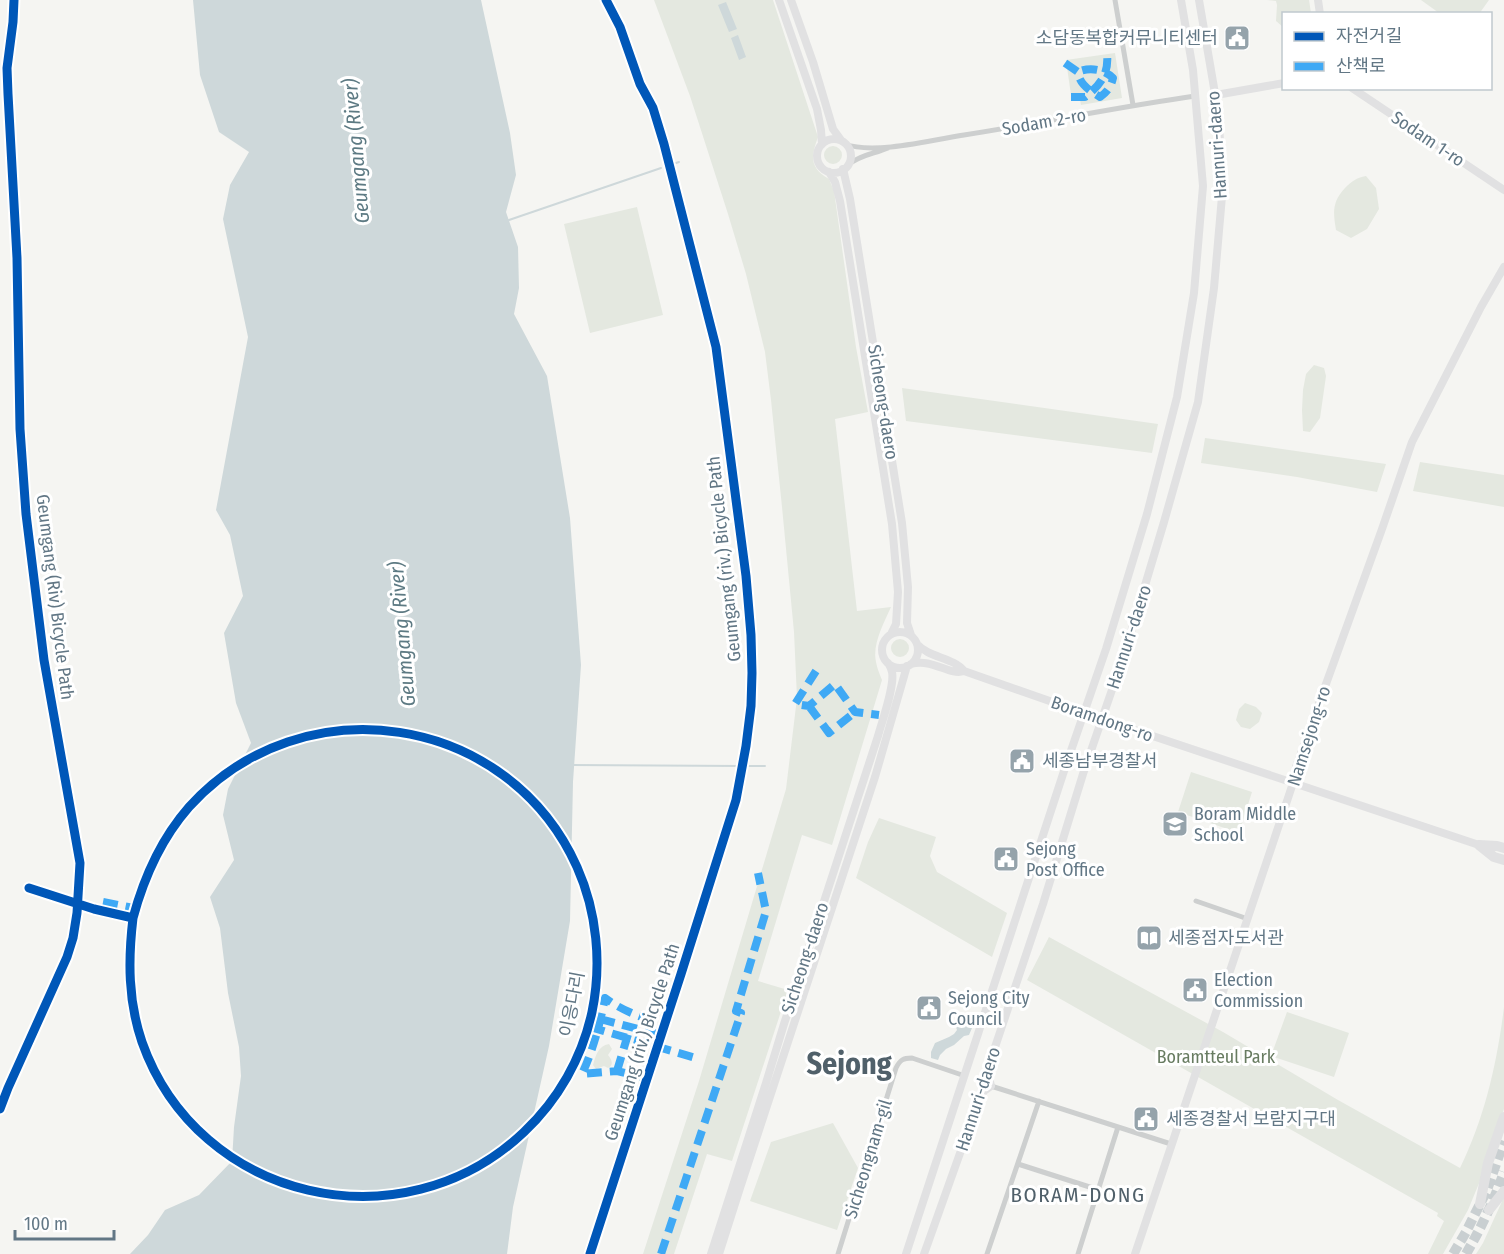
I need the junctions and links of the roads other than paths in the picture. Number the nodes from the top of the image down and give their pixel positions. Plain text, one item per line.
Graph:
1 (779, 0) edge
2 (791, 0) edge
3 (1115, 0) edge
4 (1181, 0) edge
5 (1198, 0) edge
6 (1282, 83) edge
7 (1355, 90) edge
8 (1216, 95) junction
9 (1195, 96) junction
10 (1133, 105) junction
11 (843, 142) junction
12 (822, 144) junction
13 (892, 147) junction
14 (845, 167) junction
15 (829, 172) junction
16 (1504, 190) edge
17 (1504, 267) edge
18 (891, 634) junction
19 (911, 635) junction
20 (917, 644) junction
21 (888, 663) junction
22 (909, 665) junction
23 (964, 671) junction
24 (1084, 713) junction
25 (1102, 719) junction
26 (1293, 783) junction
27 (1479, 845) junction
28 (1504, 848) edge
29 (1504, 860) edge
30 (1196, 901) dead end
31 (1248, 919) junction
32 (988, 1068) junction
33 (965, 1076) junction
34 (991, 1086) junction
35 (979, 1100) junction
36 (1039, 1101) junction
37 (1504, 1117) edge
38 (1118, 1127) junction
39 (1171, 1144) junction
40 (1018, 1164) junction
41 (1099, 1191) junction
42 (1504, 1191) edge
43 (711, 1254) edge
44 (719, 1254) edge
45 (838, 1254) edge
46 (906, 1254) edge
47 (924, 1254) edge
48 (987, 1254) edge
49 (1078, 1254) edge
50 (1135, 1254) edge

1 - 12 street
2 - 11 street
3 - 10 street
4 - 9 street, Hannuri-daero
5 - 8 street, Hannuri-daero
6 - 8 street
7 - 16 street, Sodam 1-ro
8 - 25 street, Hannuri-daero
9 - 10 street, Sodam 2-ro
9 - 24 street, Hannuri-daero
10 - 13 street, Sodam 2-ro
11 - 12 street
11 - 13 street
11 - 14 street
12 - 15 street
13 - 14 street
14 - 15 street
14 - 19 street, Sicheong-daero
15 - 18 street, Sicheong-daero
17 - 26 street, Namsejong-ro
18 - 19 street
18 - 21 street
19 - 20 street
20 - 22 street
20 - 23 street
21 - 22 street
21 - 43 street, Sicheong-daero
22 - 23 street
22 - 44 street, Sicheong-daero
23 - 24 street, Boramdong-ro
24 - 25 street, Boramdong-ro
24 - 33 street, Hannuri-daero
25 - 26 street, Boramdong-ro
25 - 32 street, Hannuri-daero
26 - 27 street, Boramdong-ro
26 - 31 street, Namsejong-ro
27 - 28 highway
27 - 29 highway
30 - 31 street
31 - 39 street, Namsejong-ro
32 - 34 street
32 - 35 street, Hannuri-daero
33 - 45 street, Sicheongnam-gil
33 - 46 street, Hannuri-daero
34 - 35 street
34 - 36 street
35 - 47 street, Hannuri-daero
36 - 38 street
36 - 40 street
37 - 42 highway
38 - 39 street
38 - 41 street
39 - 50 street, Namsejong-ro
40 - 41 street
40 - 48 street
41 - 49 street

